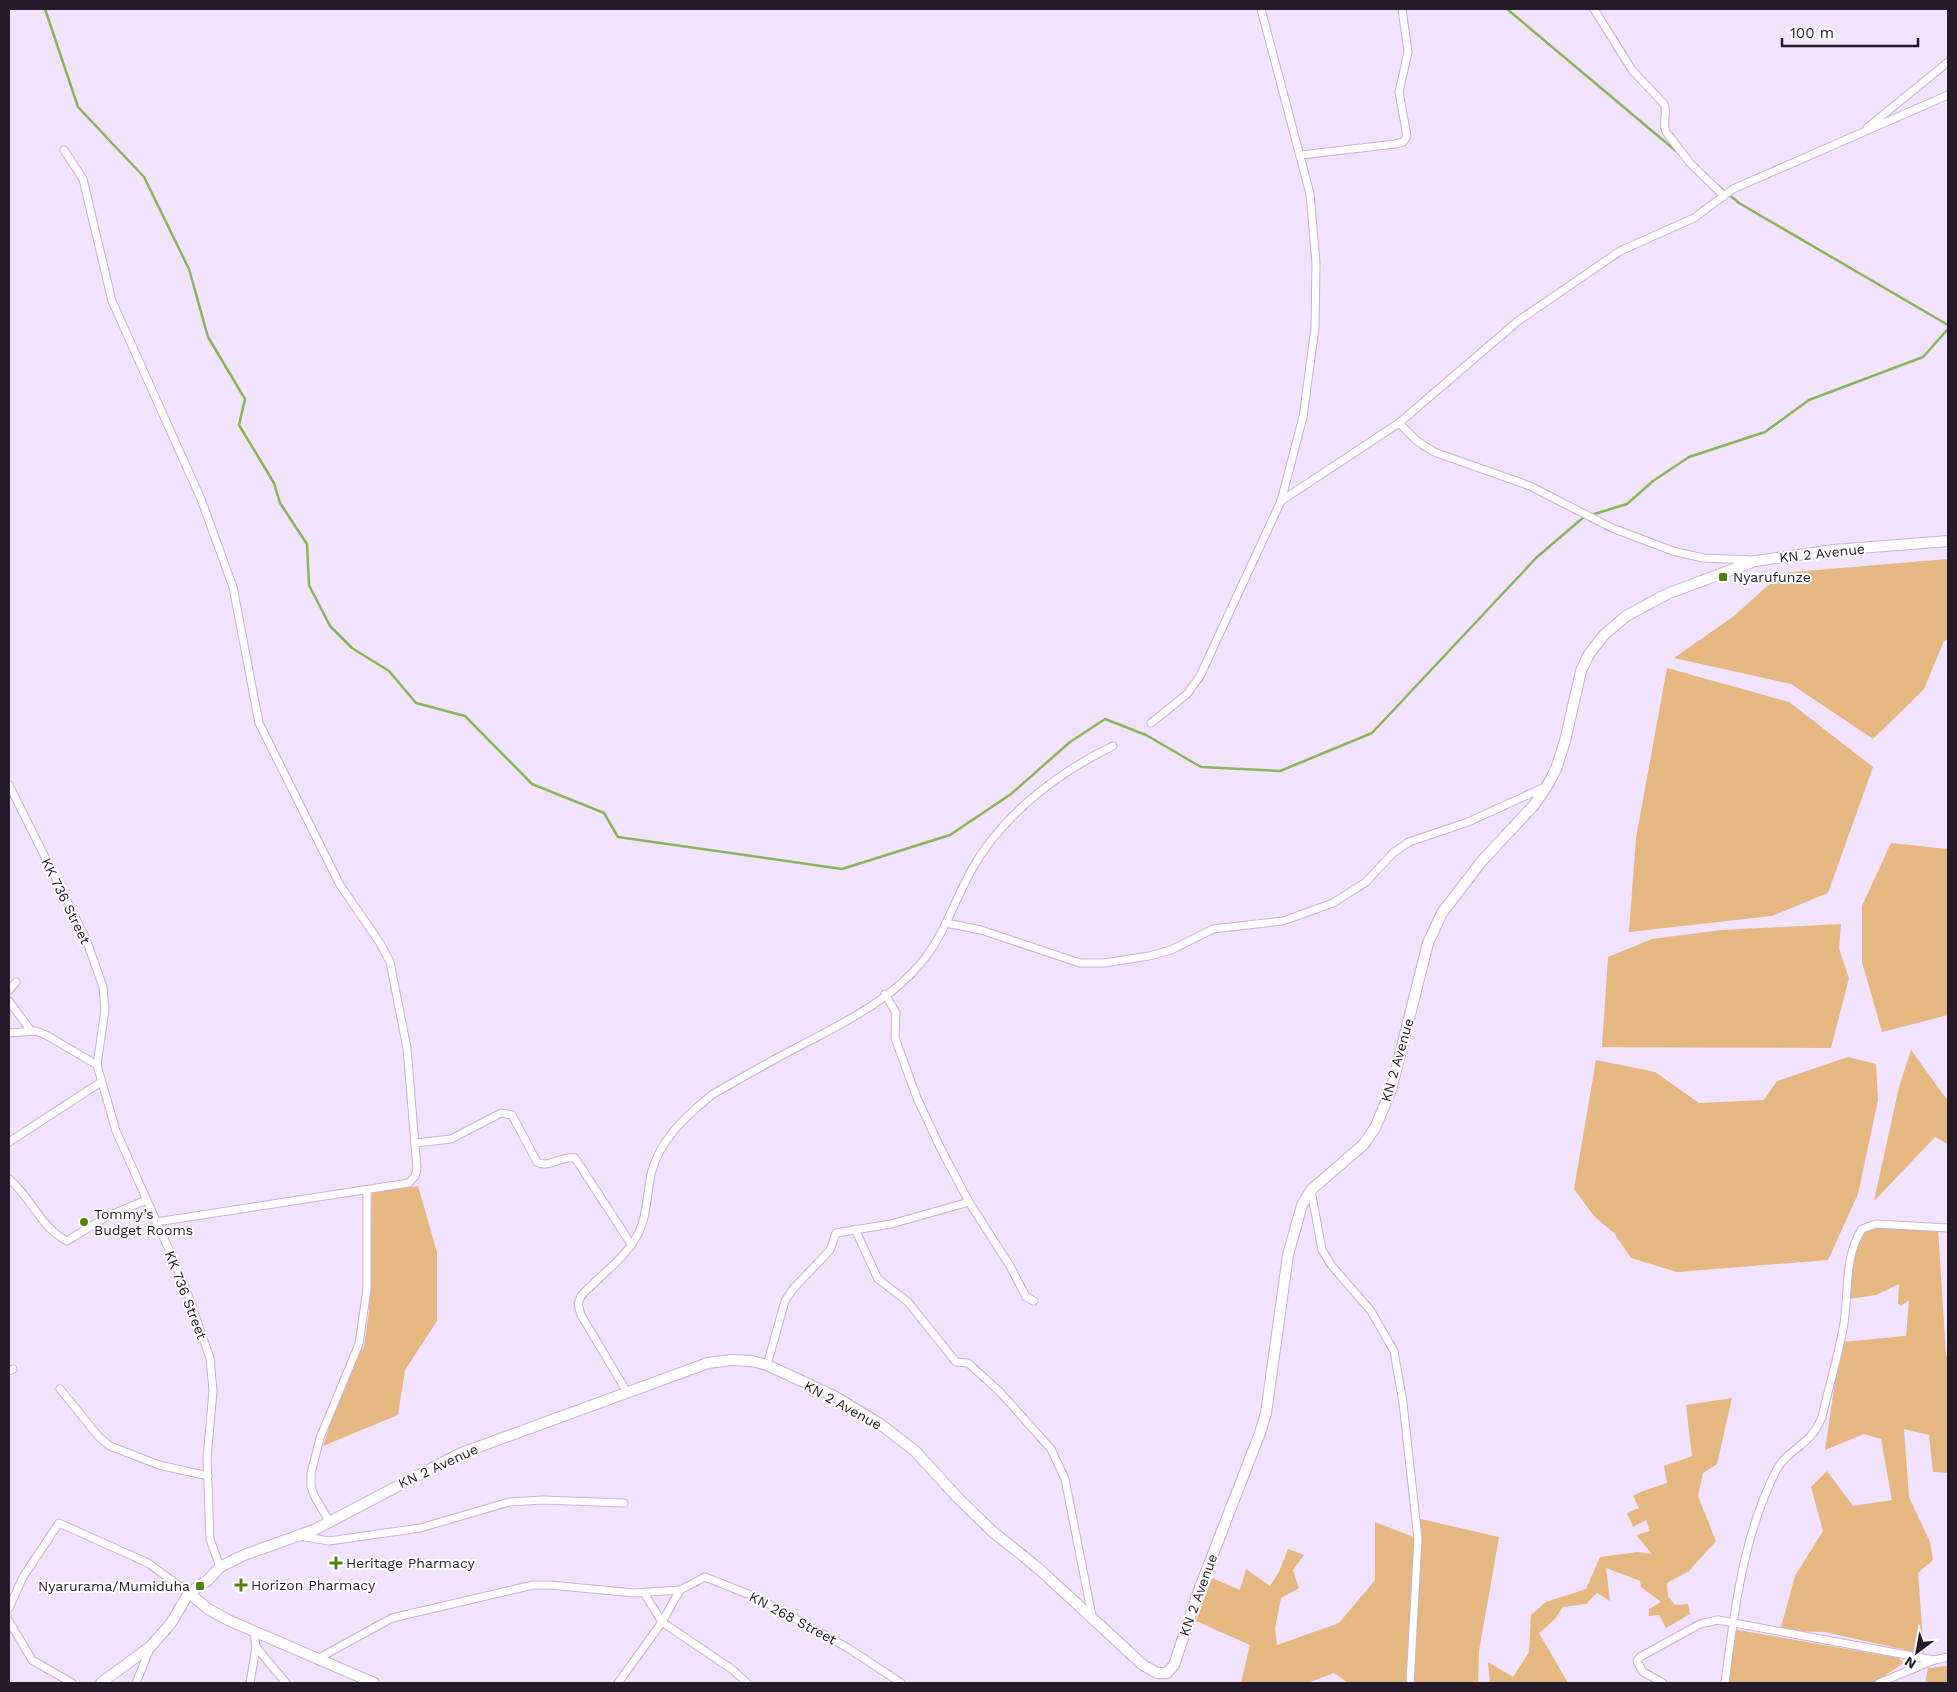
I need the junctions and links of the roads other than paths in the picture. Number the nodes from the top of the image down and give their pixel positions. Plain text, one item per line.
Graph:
1 (1261, 9) edge
2 (1402, 9) edge
3 (1594, 9) edge
4 (1948, 62) edge
5 (1948, 95) edge
6 (1859, 134) junction
7 (64, 150) dead end
8 (1301, 155) junction
9 (1724, 196) junction
10 (1399, 423) junction
11 (1282, 501) junction
12 (1948, 541) edge
13 (1755, 560) junction
14 (1151, 723) dead end
15 (1113, 746) dead end
16 (9, 785) edge
17 (1547, 786) junction
18 (946, 923) junction
19 (16, 982) dead end
20 (9, 990) edge
21 (885, 994) junction
22 (9, 1001) edge
23 (31, 1031) junction
24 (9, 1033) edge
25 (96, 1065) junction
26 (102, 1082) junction
27 (9, 1142) edge
28 (415, 1143) junction
29 (9, 1178) edge
30 (368, 1190) junction
31 (1311, 1190) junction
32 (146, 1200) junction
33 (969, 1202) junction
34 (156, 1222) junction
35 (1948, 1228) edge
36 (855, 1229) junction
37 (631, 1244) junction
38 (1034, 1301) dead end
39 (767, 1365) junction
40 (60, 1389) dead end
41 (627, 1392) junction
42 (208, 1476) junction
43 (624, 1503) dead end
44 (329, 1521) junction
45 (300, 1536) junction
46 (220, 1567) junction
47 (680, 1590) junction
48 (190, 1593) junction
49 (644, 1593) junction
50 (9, 1608) edge
51 (1092, 1616) junction
52 (9, 1621) edge
53 (662, 1622) junction
54 (1733, 1622) junction
55 (254, 1632) junction
56 (151, 1646) junction
57 (256, 1647) junction
58 (1948, 1657) edge
59 (319, 1658) junction
60 (1934, 1660) junction
61 (362, 1681) edge
62 (72, 1683) edge
63 (101, 1683) edge
64 (136, 1683) edge
65 (250, 1683) edge
66 (286, 1683) edge
67 (374, 1683) edge
68 (618, 1683) edge
69 (747, 1683) edge
70 (900, 1683) edge
71 (1410, 1683) edge
72 (1662, 1683) edge
73 (1725, 1683) edge
74 (1878, 1683) edge

1 - 8 street
2 - 8 street
3 - 9 street
4 - 6 street
5 - 6 street
6 - 9 street
7 - 28 street
8 - 11 street
9 - 10 street
10 - 11 street
10 - 13 street
11 - 14 street
12 - 13 main road, KN 2 Avenue
13 - 17 main road, KN 2 Avenue
15 - 18 street
16 - 25 street, KK 736 Street
17 - 18 street
17 - 31 main road, KN 2 Avenue
18 - 21 street
19 - 20 street
21 - 33 street
21 - 37 street
22 - 23 street
23 - 24 street
23 - 25 street
25 - 26 street, KK 736 Street
26 - 27 street
26 - 32 street, KK 736 Street
28 - 30 street
28 - 37 street
29 - 32 street
30 - 34 street
30 - 44 street
31 - 51 main road, KN 2 Avenue
31 - 71 street
32 - 34 street, KK 736 Street
33 - 36 street
33 - 38 street
34 - 42 street, KK 736 Street
35 - 54 street
36 - 39 street
36 - 51 street
37 - 41 street
39 - 41 main road, KN 2 Avenue
39 - 51 main road, KN 2 Avenue
40 - 42 street
41 - 44 main road, KN 2 Avenue
42 - 46 street, KK 736 Street
43 - 45 street
44 - 45 main road, KN 2 Avenue
45 - 46 main road, KN 2 Avenue
46 - 48 main road, KN 2 Avenue
47 - 49 street
47 - 53 street
47 - 70 street, KN 268 Street
48 - 50 street
48 - 55 main road
48 - 56 main road
49 - 53 street
49 - 59 street
52 - 62 street
53 - 68 street
53 - 69 street
54 - 60 street
54 - 72 street
54 - 73 street
55 - 57 street
55 - 59 main road
56 - 63 main road
56 - 64 street
57 - 65 street
57 - 66 street
58 - 60 street
59 - 61 main road
60 - 74 street
61 - 67 main road

